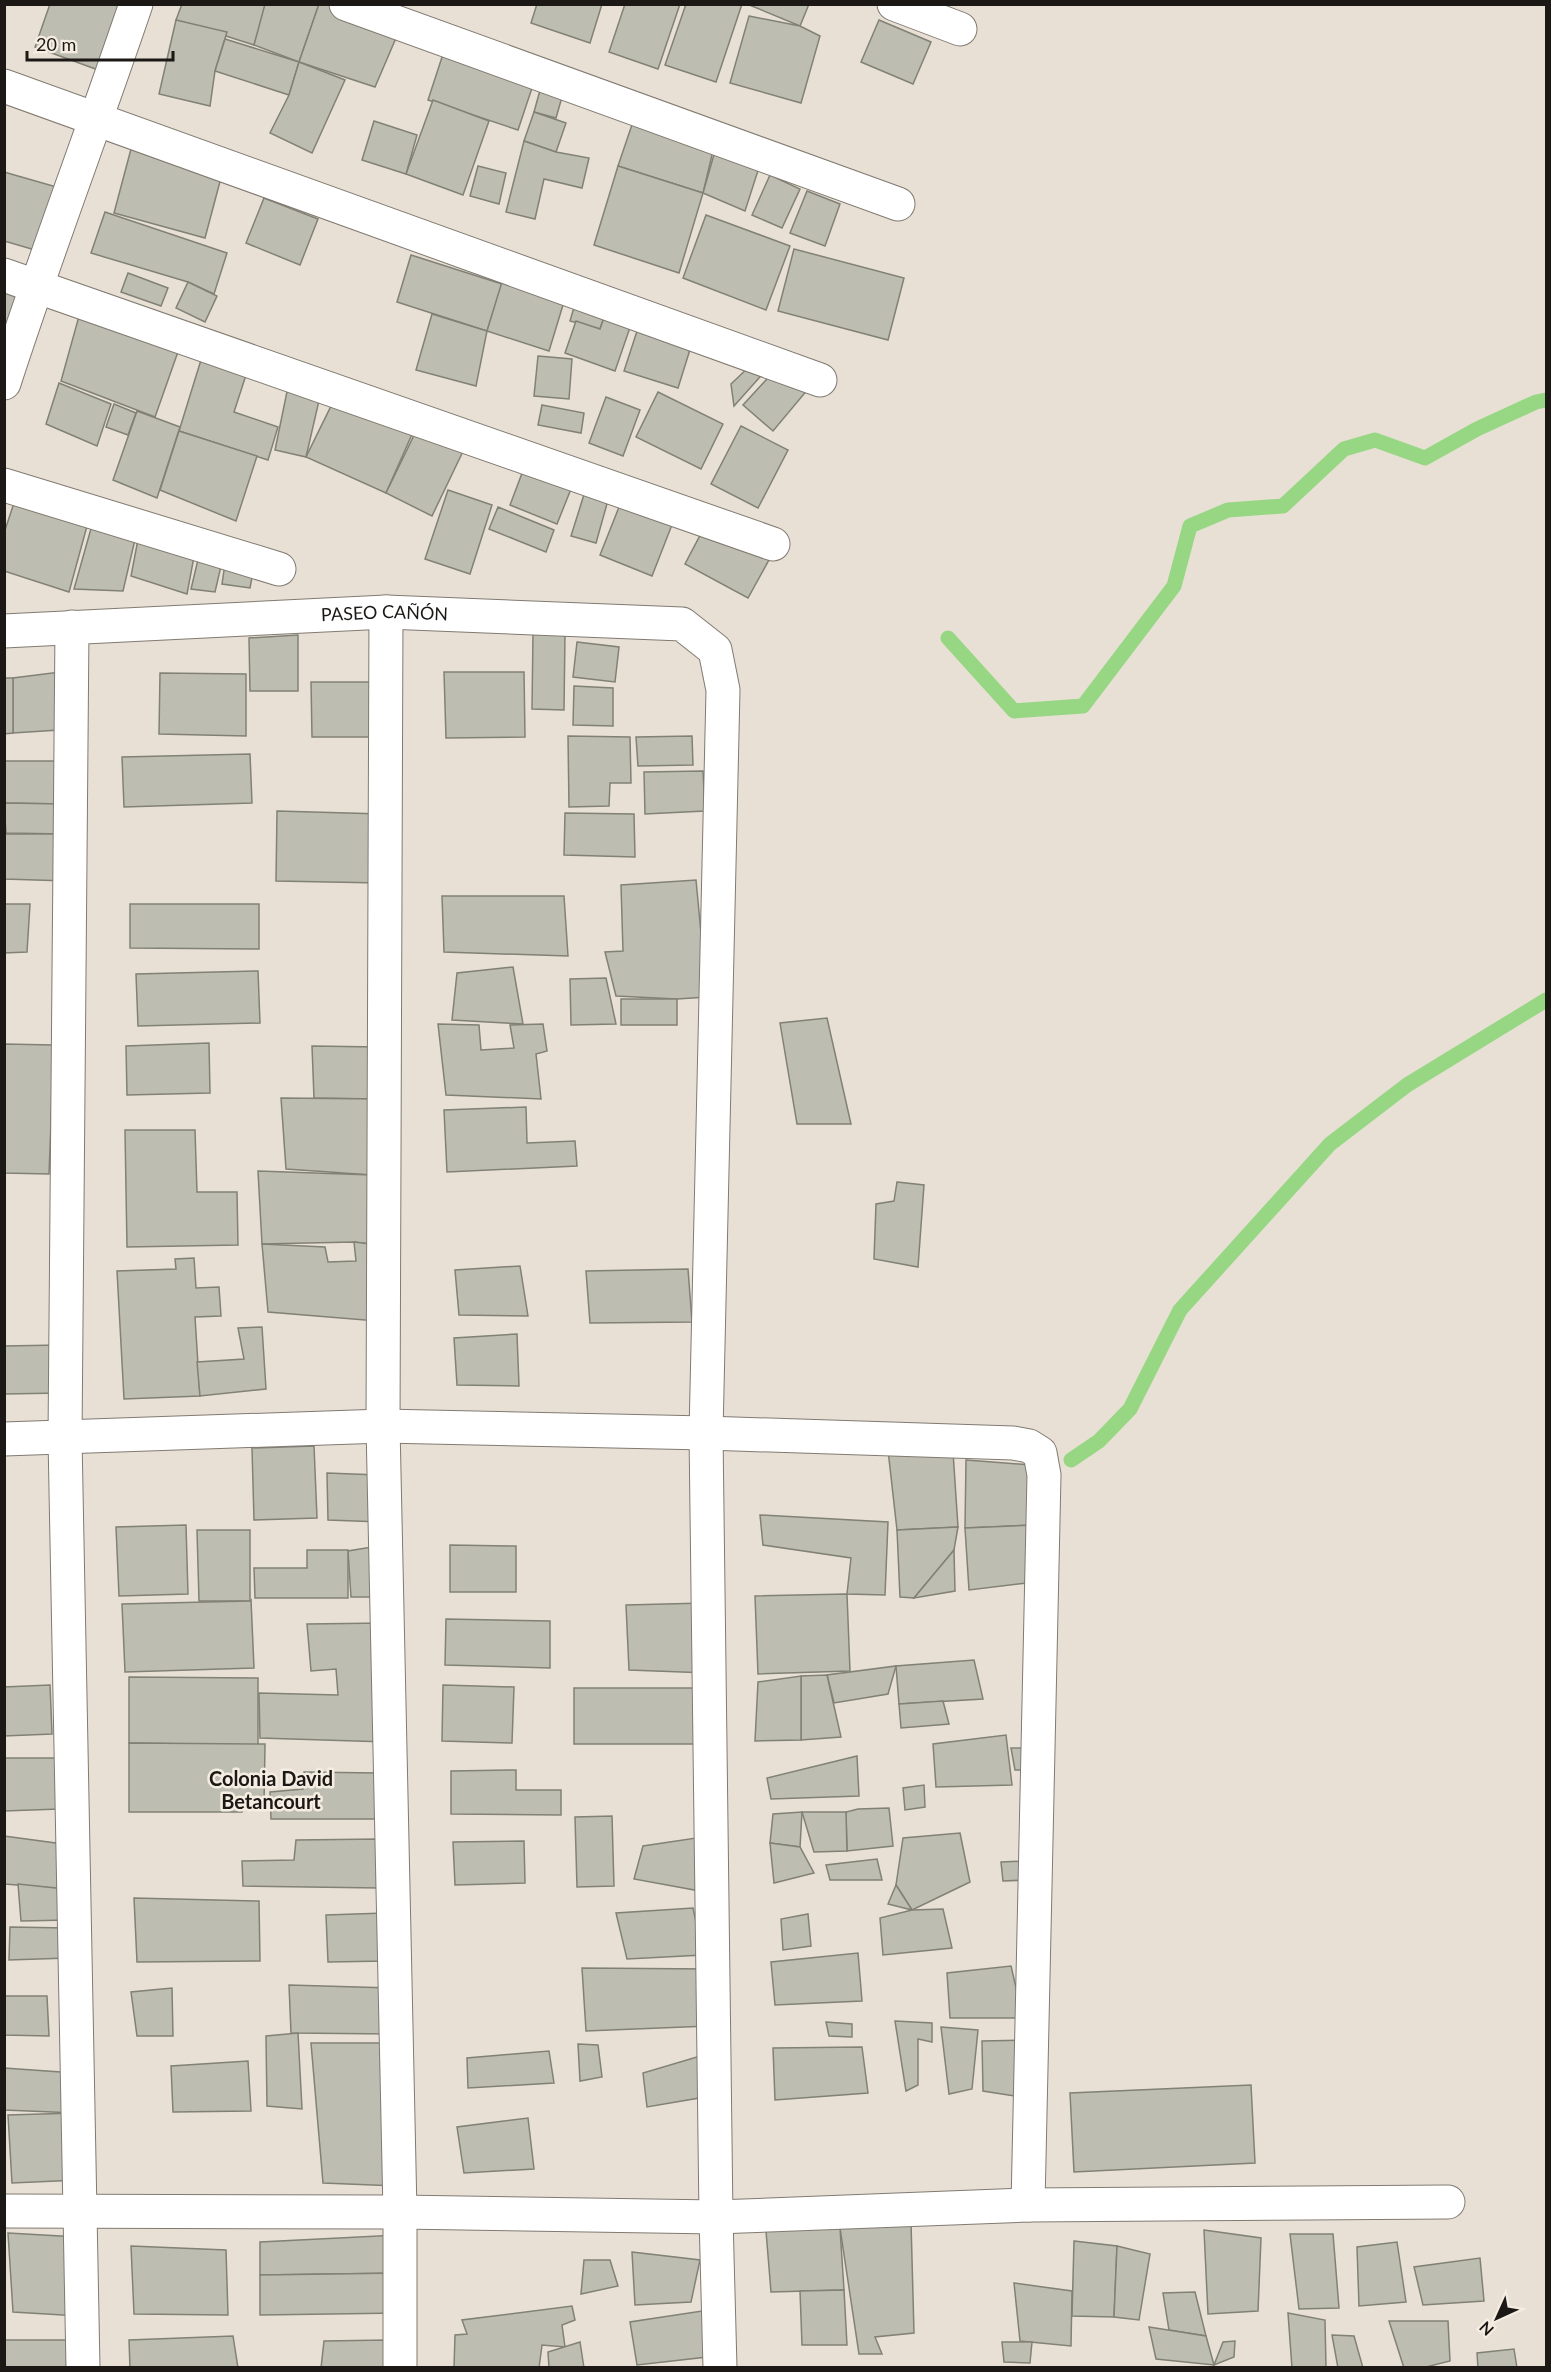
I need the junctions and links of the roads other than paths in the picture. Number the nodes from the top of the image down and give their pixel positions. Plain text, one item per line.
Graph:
1 (136, 4) edge
2 (346, 4) edge
3 (894, 4) edge
4 (960, 29) dead end
5 (4, 86) edge
6 (97, 121) junction
7 (898, 204) dead end
8 (4, 275) edge
9 (36, 285) junction
10 (820, 380) dead end
11 (4, 383) edge
12 (4, 485) edge
13 (773, 544) dead end
14 (279, 569) dead end
15 (386, 612) junction
16 (72, 627) junction
17 (4, 632) edge
18 (383, 1426) junction
19 (706, 1433) junction
20 (65, 1438) junction
21 (4, 1439) edge
22 (1448, 2202) dead end
23 (1028, 2205) junction
24 (80, 2210) junction
25 (4, 2211) edge
26 (400, 2212) junction
27 (716, 2217) junction
28 (83, 2367) edge
29 (400, 2367) edge
30 (720, 2367) edge

1 - 6 street
2 - 7 street
3 - 4 street
5 - 6 street
6 - 9 street
6 - 10 street
8 - 9 street
9 - 11 street
9 - 13 street
12 - 14 street
15 - 16 street, PASEO CAÑÓN
15 - 18 street
15 - 19 street, PASEO CAÑÓN
16 - 17 street, PASEO CAÑÓN
16 - 20 street
18 - 19 street
18 - 20 street
18 - 26 street
19 - 23 street
19 - 27 street, PASEO CAÑÓN
20 - 21 street
20 - 24 street
22 - 23 street
23 - 27 street
24 - 25 street
24 - 26 street
24 - 28 street
26 - 27 street
26 - 29 street
27 - 30 street, PASEO CAÑÓN

